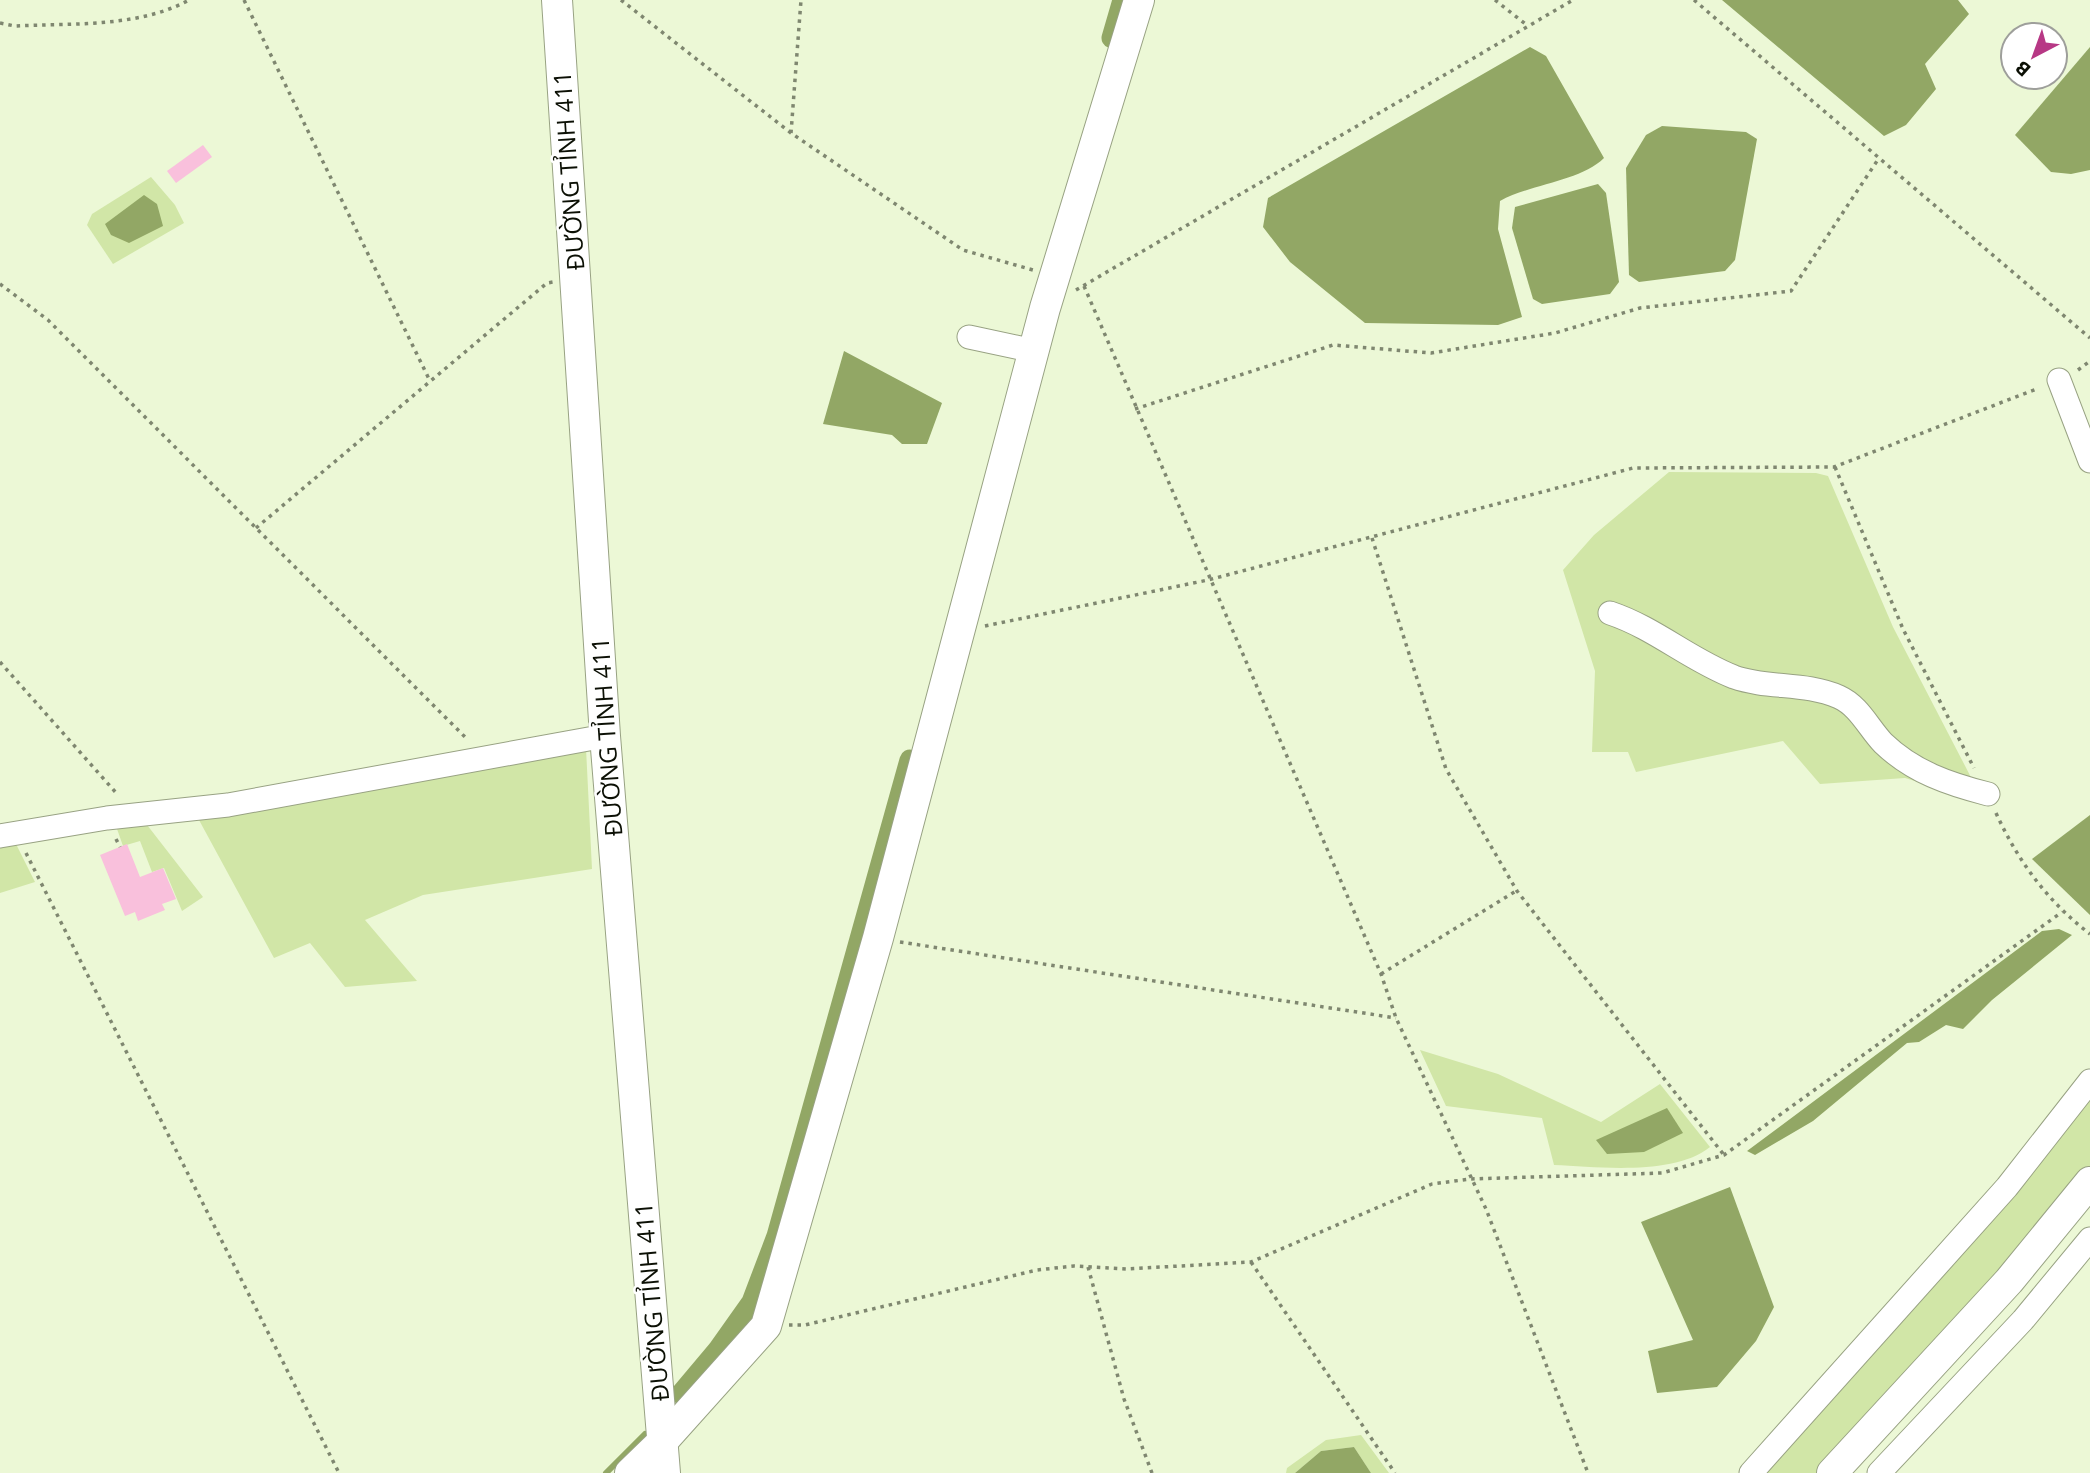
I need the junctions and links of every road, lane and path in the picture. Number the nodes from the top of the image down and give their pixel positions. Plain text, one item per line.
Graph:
1 (189, 0) edge
2 (244, 0) edge
3 (557, 0) edge
4 (621, 0) edge
5 (802, 0) edge
6 (1139, 0) edge
7 (1495, 0) edge
8 (1573, 0) edge
9 (1694, 0) edge
10 (0, 23) edge
11 (1528, 26) junction
12 (791, 133) junction
13 (1879, 158) junction
14 (1056, 276) junction
15 (575, 277) junction
16 (0, 284) edge
17 (1084, 286) junction
18 (1045, 308) junction
19 (969, 337) dead end
20 (2090, 338) edge
21 (1025, 349) junction
22 (2090, 361) edge
23 (429, 380) junction
24 (2059, 380) junction
25 (1135, 409) junction
26 (2090, 461) edge
27 (1835, 467) junction
28 (256, 528) junction
29 (1372, 537) junction
30 (1208, 580) junction
31 (1610, 613) dead end
32 (959, 630) junction
33 (0, 662) edge
34 (605, 736) junction
35 (484, 756) junction
36 (1988, 794) junction
37 (135, 815) junction
38 (8, 834) edge
39 (1517, 891) junction
40 (2062, 912) junction
41 (2090, 934) edge
42 (878, 938) junction
43 (1381, 974) junction
44 (1396, 1018) junction
45 (2090, 1081) edge
46 (1724, 1155) junction
47 (1470, 1179) junction
48 (2090, 1182) edge
49 (2090, 1238) edge
50 (1251, 1262) junction
51 (1088, 1267) junction
52 (766, 1326) junction
53 (662, 1442) junction
54 (339, 1473) edge
55 (630, 1473) edge
56 (665, 1473) edge
57 (1152, 1473) edge
58 (1395, 1473) edge
59 (1588, 1473) edge
60 (1751, 1473) edge
61 (1832, 1473) edge
62 (1879, 1473) edge

1 - 10 path
2 - 23 path
3 - 15 main road, ĐƯỜNG TỈNH 411
4 - 12 path
5 - 12 path
6 - 14 main road
7 - 11 path
8 - 11 path
9 - 13 path
11 - 17 path
12 - 14 path
13 - 20 path
13 - 25 path
14 - 18 main road
15 - 23 path
15 - 34 main road, ĐƯỜNG TỈNH 411
16 - 28 path
17 - 18 path
17 - 25 path
18 - 21 main road
19 - 21 street
21 - 32 main road
22 - 24 path
23 - 28 path
24 - 26 street
24 - 27 path
25 - 30 path
27 - 29 path
27 - 36 path
28 - 35 path
29 - 30 path
29 - 39 path
30 - 32 path
30 - 43 path
31 - 36 street
32 - 42 main road
33 - 37 path
34 - 35 street
34 - 53 main road, ĐƯỜNG TỈNH 411
35 - 37 street
36 - 40 path
37 - 38 street
38 - 54 path
39 - 43 path
39 - 46 path
40 - 41 path
40 - 46 path
42 - 44 path
42 - 52 main road
43 - 44 path
44 - 47 path
45 - 60 street
46 - 47 path
47 - 50 path
47 - 59 path
48 - 61 main road
49 - 62 street
50 - 51 path
50 - 58 path
51 - 52 path
51 - 57 path
52 - 53 main road
53 - 55 main road
53 - 56 main road, ĐƯỜNG TỈNH 411

